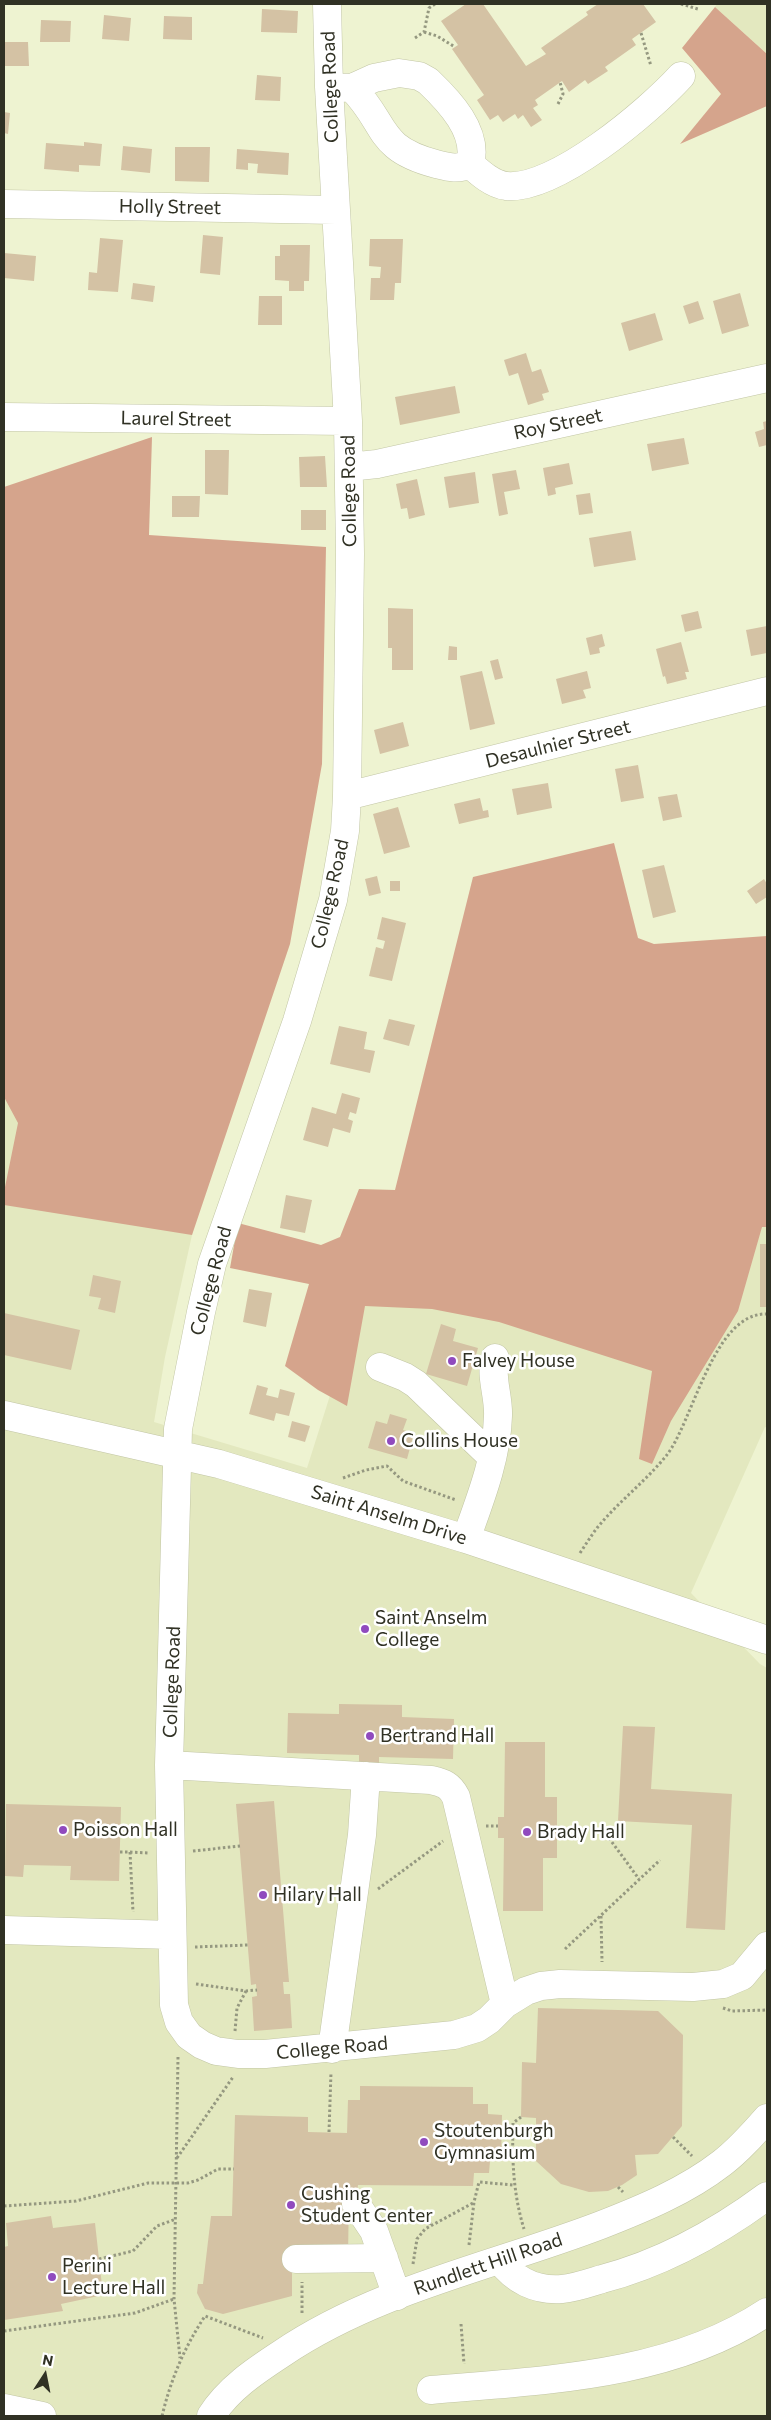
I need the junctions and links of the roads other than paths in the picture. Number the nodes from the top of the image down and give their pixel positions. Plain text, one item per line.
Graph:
1 (327, 4) edge
2 (681, 76) dead end
3 (341, 87) junction
4 (470, 164) junction
5 (4, 204) edge
6 (336, 210) junction
7 (767, 378) edge
8 (4, 417) edge
9 (348, 421) junction
10 (349, 466) junction
11 (767, 691) edge
12 (348, 796) junction
13 (495, 1358) dead end
14 (380, 1367) dead end
15 (4, 1415) edge
16 (178, 1454) junction
17 (491, 1456) junction
18 (466, 1539) junction
19 (767, 1640) edge
20 (169, 1765) junction
21 (366, 1776) junction
22 (4, 1930) edge
23 (172, 1941) junction
24 (767, 1946) edge
25 (506, 2004) junction
26 (332, 2049) junction
27 (767, 2118) edge
28 (767, 2196) edge
29 (356, 2204) dead end
30 (384, 2258) junction
31 (299, 2259) road end
32 (500, 2260) junction
33 (397, 2296) junction
34 (767, 2312) edge
35 (430, 2390) dead end
36 (4, 2408) edge
37 (42, 2416) edge
38 (212, 2416) edge

1 - 3 street, College Road
2 - 4 street
3 - 4 street
3 - 4 street
3 - 6 street, College Road
5 - 6 street, Holly Street
6 - 9 street, College Road
7 - 10 street, Roy Street
8 - 9 street, Laurel Street
9 - 10 street, College Road
10 - 12 street, College Road
11 - 12 street, Desaulnier Street
12 - 16 street, College Road
13 - 17 street
14 - 17 street
15 - 16 street, Saint Anselm Drive
16 - 18 street, Saint Anselm Drive
16 - 20 street, College Road
17 - 18 street
18 - 19 street, Saint Anselm Drive
20 - 21 street, College Road
20 - 23 street, College Road
21 - 25 street, College Road
21 - 26 street
22 - 23 street
23 - 26 street, College Road
24 - 25 street, College Road
25 - 26 street, College Road
27 - 32 street, Rundlett Hill Road
28 - 32 street
29 - 30 street
30 - 31 street
30 - 33 street
32 - 33 street, Rundlett Hill Road
33 - 38 street, Rundlett Hill Road
34 - 35 street
36 - 37 street

